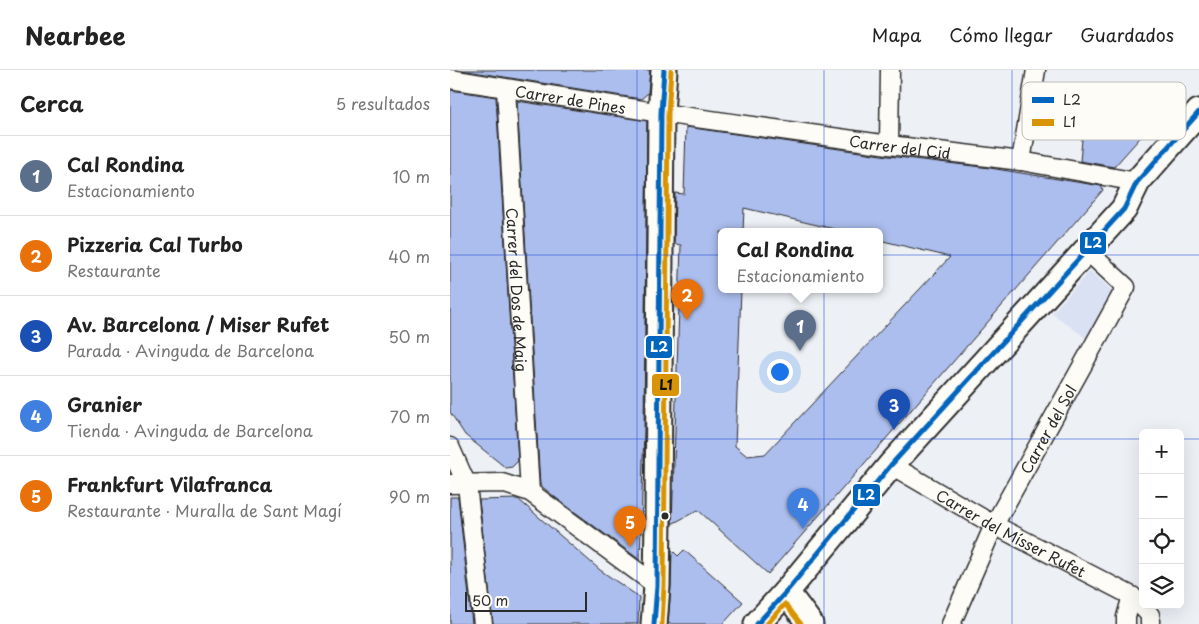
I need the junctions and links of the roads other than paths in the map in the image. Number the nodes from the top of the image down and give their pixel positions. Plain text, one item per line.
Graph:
1 (664, 70) edge
2 (890, 70) edge
3 (450, 79) edge
4 (506, 89) junction
5 (1199, 112) edge
6 (661, 113) junction
7 (1186, 127) edge
8 (1024, 140) edge
9 (1174, 140) edge
10 (889, 146) junction
11 (1021, 161) junction
12 (1137, 182) junction
13 (1086, 250) junction
14 (450, 447) edge
15 (891, 465) junction
16 (459, 484) edge
17 (530, 492) junction
18 (994, 525) junction
19 (656, 586) junction
20 (786, 592) junction
21 (1132, 596) junction
22 (484, 624) edge
23 (654, 624) edge
24 (757, 624) edge
25 (810, 624) edge
26 (951, 624) edge
27 (1126, 624) edge
28 (1150, 624) edge

1 - 6 street
2 - 10 street
3 - 4 street, Carrer de Pines
4 - 6 street, Carrer de Pines
4 - 17 street, Carrer del Dos de Maig
5 - 7 street
6 - 10 street, Carrer del Cid
6 - 19 street
8 - 11 street
9 - 12 street
10 - 11 street, Carrer del Cid
11 - 12 street, Carrer del Cid
12 - 13 street
13 - 15 street
13 - 18 street, Carrer del Sol
14 - 16 street
15 - 18 street, Carrer del Mísser Rufet
15 - 20 street
16 - 17 street
16 - 22 street
17 - 19 street
18 - 21 street, Carrer del Mísser Rufet
18 - 26 street, Carrer del Sol
19 - 23 street
20 - 24 street
20 - 25 street
21 - 27 street
21 - 28 street, Carrer del Mísser Rufet

